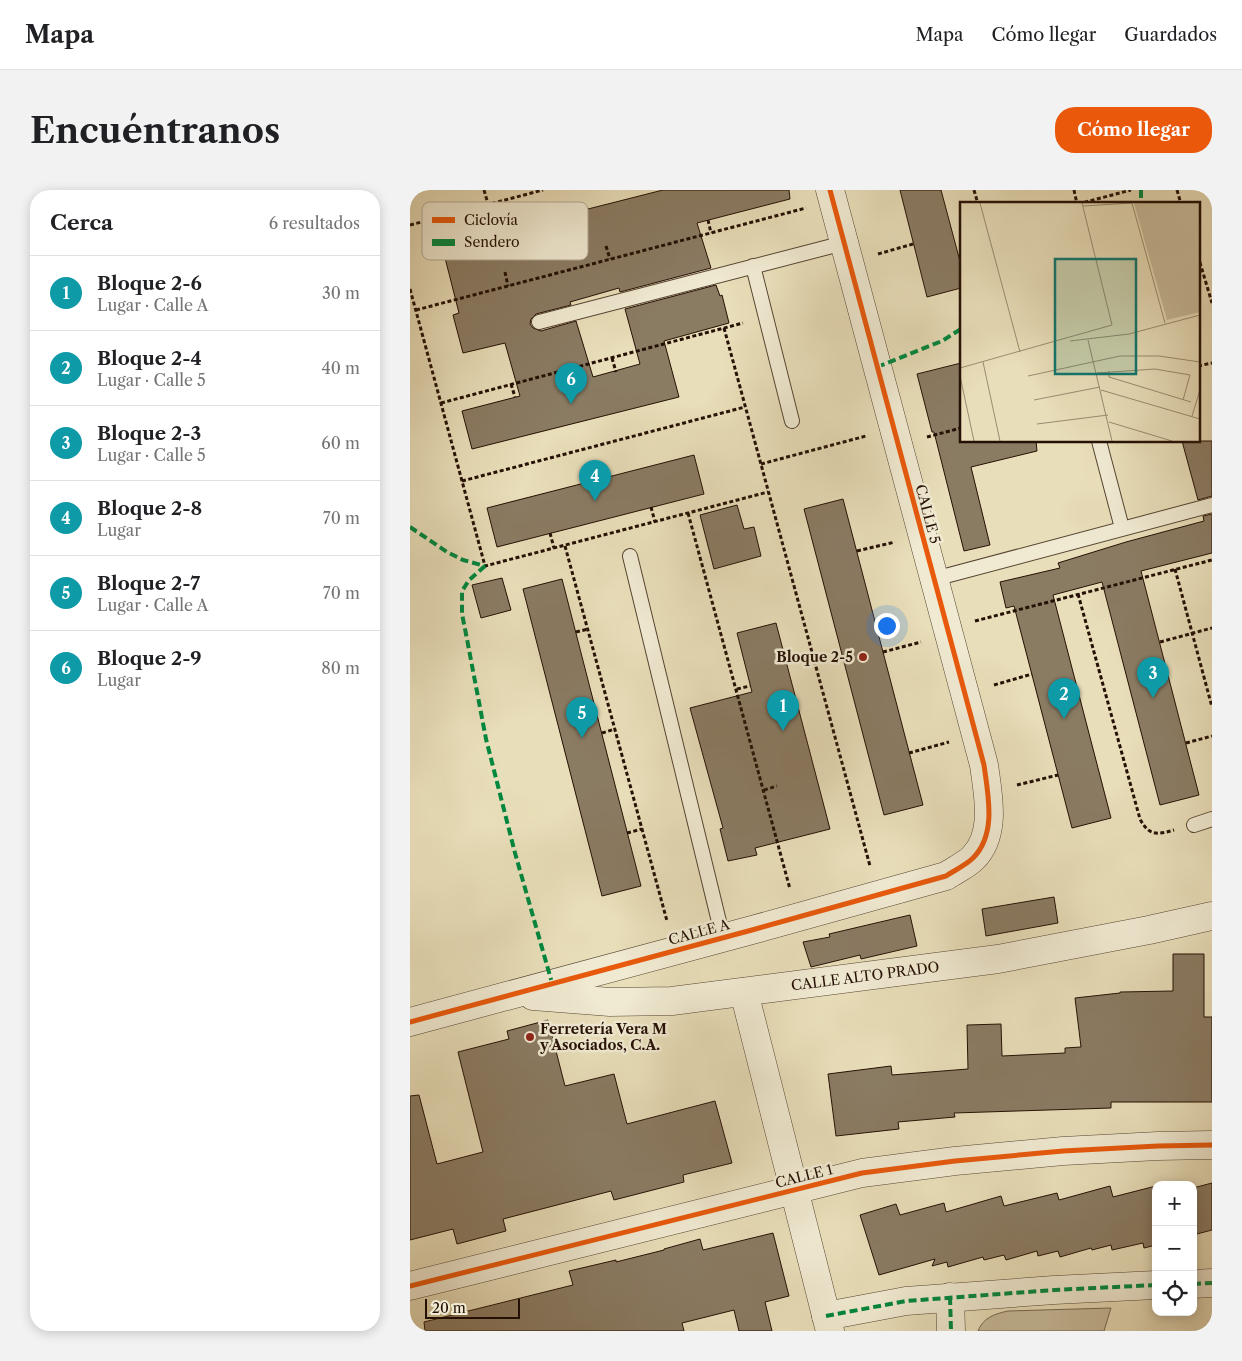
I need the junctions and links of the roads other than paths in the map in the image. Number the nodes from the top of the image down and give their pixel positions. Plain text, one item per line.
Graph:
1 (831, 196) edge
2 (847, 252) junction
3 (753, 266) junction
4 (539, 322) dead end
5 (792, 421) dead end
6 (1099, 442) edge
7 (1212, 504) edge
8 (1122, 528) junction
9 (630, 556) dead end
10 (934, 579) junction
11 (1212, 819) edge
12 (1194, 825) road end
13 (982, 845) joint
14 (1212, 916) edge
15 (723, 938) junction
16 (744, 992) junction
17 (514, 994) junction
18 (410, 1022) edge
19 (1212, 1145) edge
20 (794, 1189) junction
21 (1212, 1283) edge
22 (1197, 1284) edge
23 (1152, 1285) edge
24 (410, 1286) edge
25 (950, 1297) junction
26 (828, 1323) edge
27 (951, 1331) edge

1 - 2 street, CALLE 5
2 - 3 lane
2 - 10 street, CALLE 5
3 - 4 lane
3 - 5 lane
6 - 8 lane
7 - 8 lane
8 - 10 lane
9 - 15 lane
10 - 13 street, CALLE 5
11 - 12 lane
13 - 15 street, CALLE A
14 - 16 street, CALLE ALTO PRADO
15 - 17 street, CALLE A
16 - 17 street, CALLE ALTO PRADO
16 - 20 street
17 - 18 street, CALLE A
19 - 20 street, CALLE 1
20 - 24 street, CALLE 1
20 - 26 street
21 - 22 street
23 - 25 street
25 - 26 street
25 - 27 street

